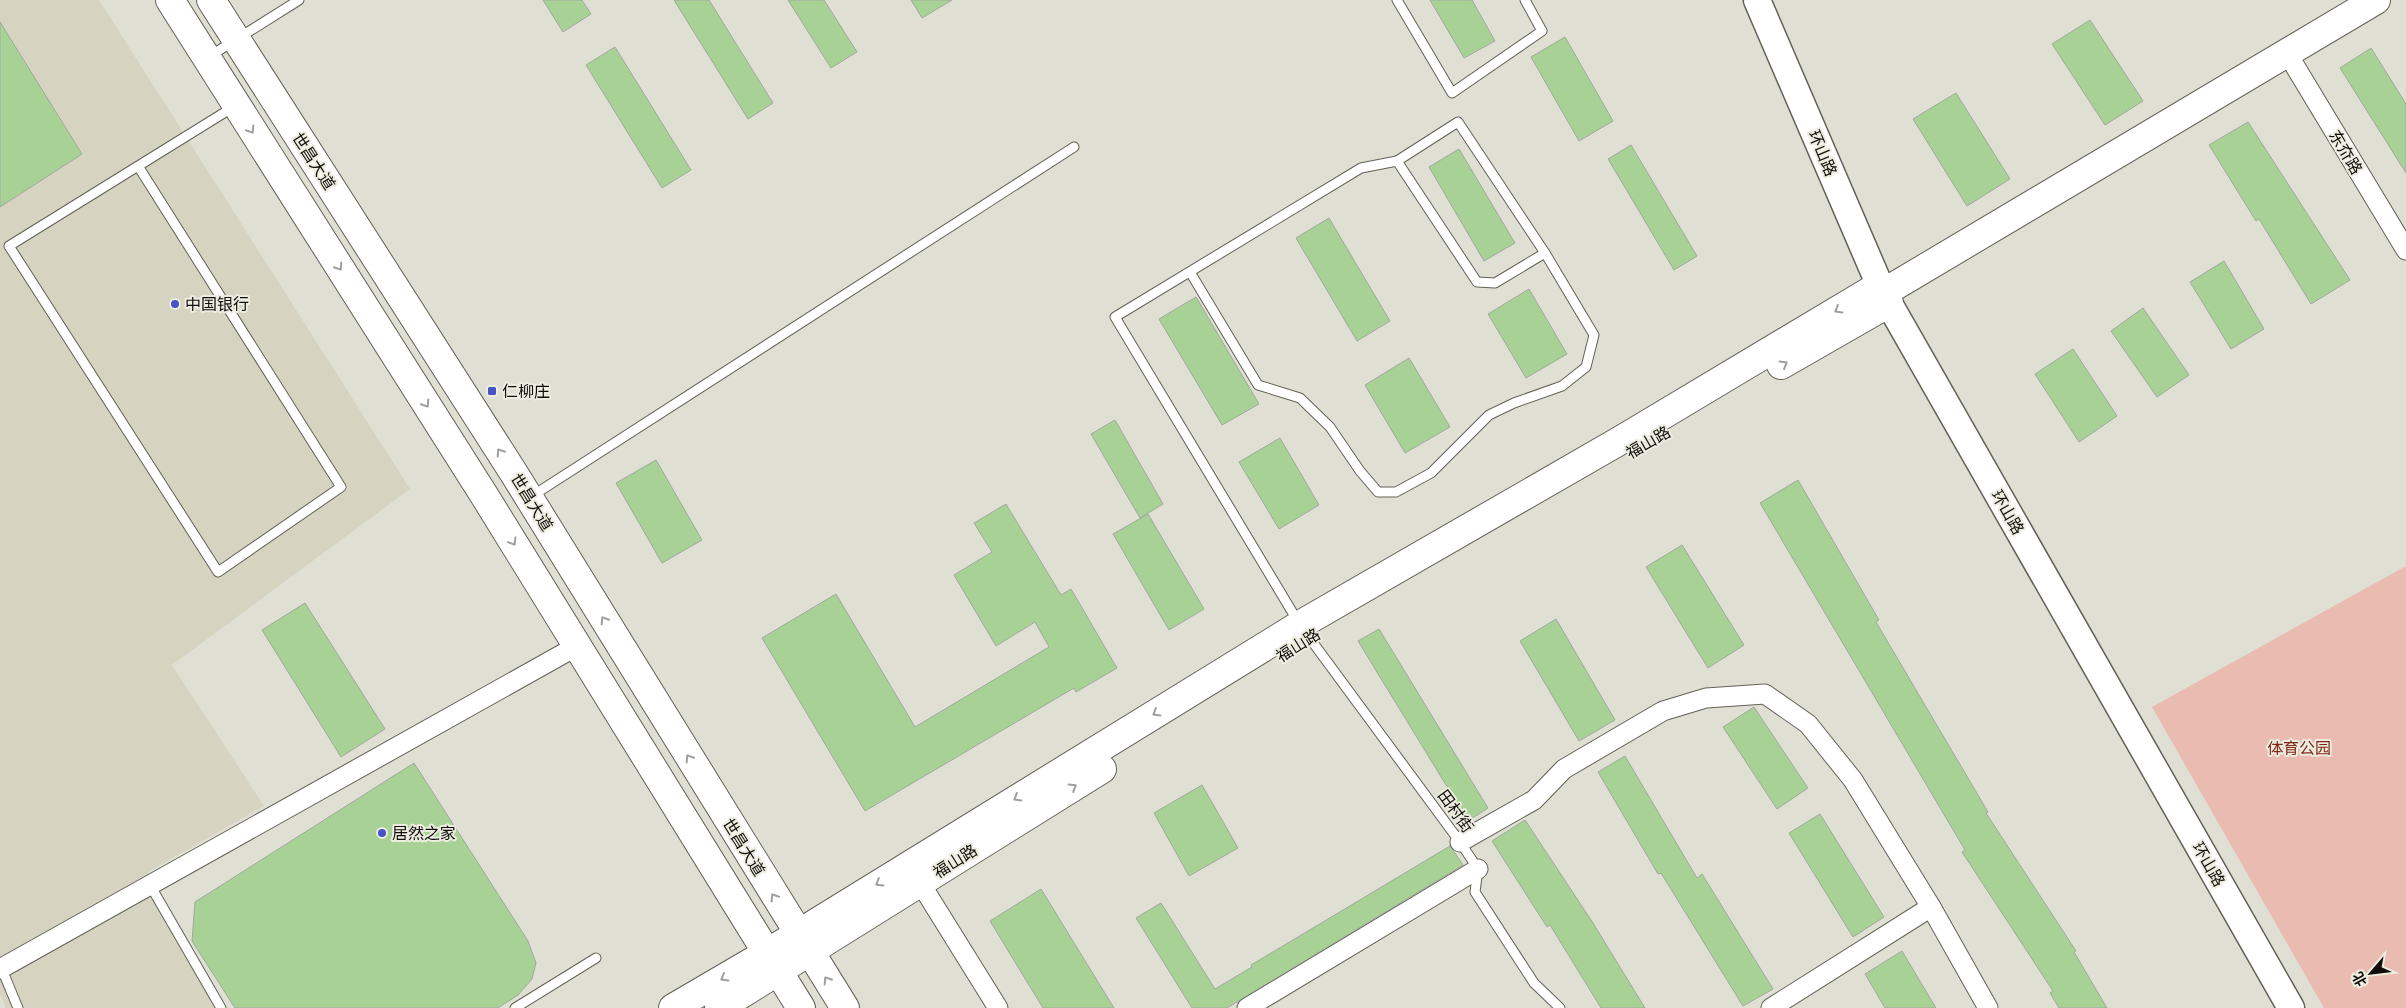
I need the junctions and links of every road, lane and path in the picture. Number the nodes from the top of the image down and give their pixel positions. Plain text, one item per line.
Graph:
1 (170, 0) edge
2 (211, 0) edge
3 (299, 0) edge
4 (1397, 0) edge
5 (1524, 0) edge
6 (1757, 0) edge
7 (2376, 0) edge
8 (236, 40) junction
9 (2287, 53) junction
10 (205, 58) junction
11 (236, 106) junction
12 (1074, 147) dead end
13 (1397, 160) junction
14 (138, 166) junction
15 (2406, 250) edge
16 (1545, 253) junction
17 (1190, 272) junction
18 (1884, 293) junction
19 (529, 497) junction
20 (1305, 631) junction
21 (577, 646) junction
22 (1460, 842) junction
23 (1478, 869) junction
24 (914, 874) junction
25 (150, 885) junction
26 (1931, 906) junction
27 (803, 943) junction
28 (596, 958) dead end
29 (772, 963) junction
30 (0, 968) edge
31 (18, 1008) edge
32 (221, 1008) edge
33 (515, 1008) edge
34 (673, 1008) edge
35 (719, 1008) edge
36 (801, 1008) edge
37 (845, 1008) edge
38 (998, 1008) edge
39 (1247, 1008) edge
40 (1560, 1008) edge
41 (1770, 1008) edge
42 (1988, 1008) edge
43 (2291, 1008) edge

1 - 10 main road
2 - 8 main road, 世昌大道
3 - 8 lane
4 - 5 lane
6 - 18 main road, 环山路
7 - 9 main road
8 - 10 lane
19 -> 8 main road, 世昌大道
9 - 15 street, 东夼路
9 - 18 main road
10 - 11 main road
11 - 14 lane
11 -> 21 main road
12 - 19 lane
13 - 16 lane
13 - 16 lane
13 - 17 lane
14 - 14 lane
16 - 17 lane
17 - 20 lane, 田村街
18 - 20 main road
18 - 43 main road, 环山路
27 -> 19 main road, 世昌大道
20 - 22 lane, 田村街
20 - 24 main road
21 - 25 street
21 - 29 main road
22 - 23 lane, 田村街
22 - 26 street
23 - 39 street
23 - 40 lane
24 - 27 main road
24 - 38 street
25 - 30 street
25 - 32 lane
26 - 41 street
26 - 42 street
27 - 29 main road
37 -> 27 main road, 世昌大道
28 - 33 lane
29 -> 34 main road
29 - 35 main road
29 - 36 main road
30 - 31 lane

